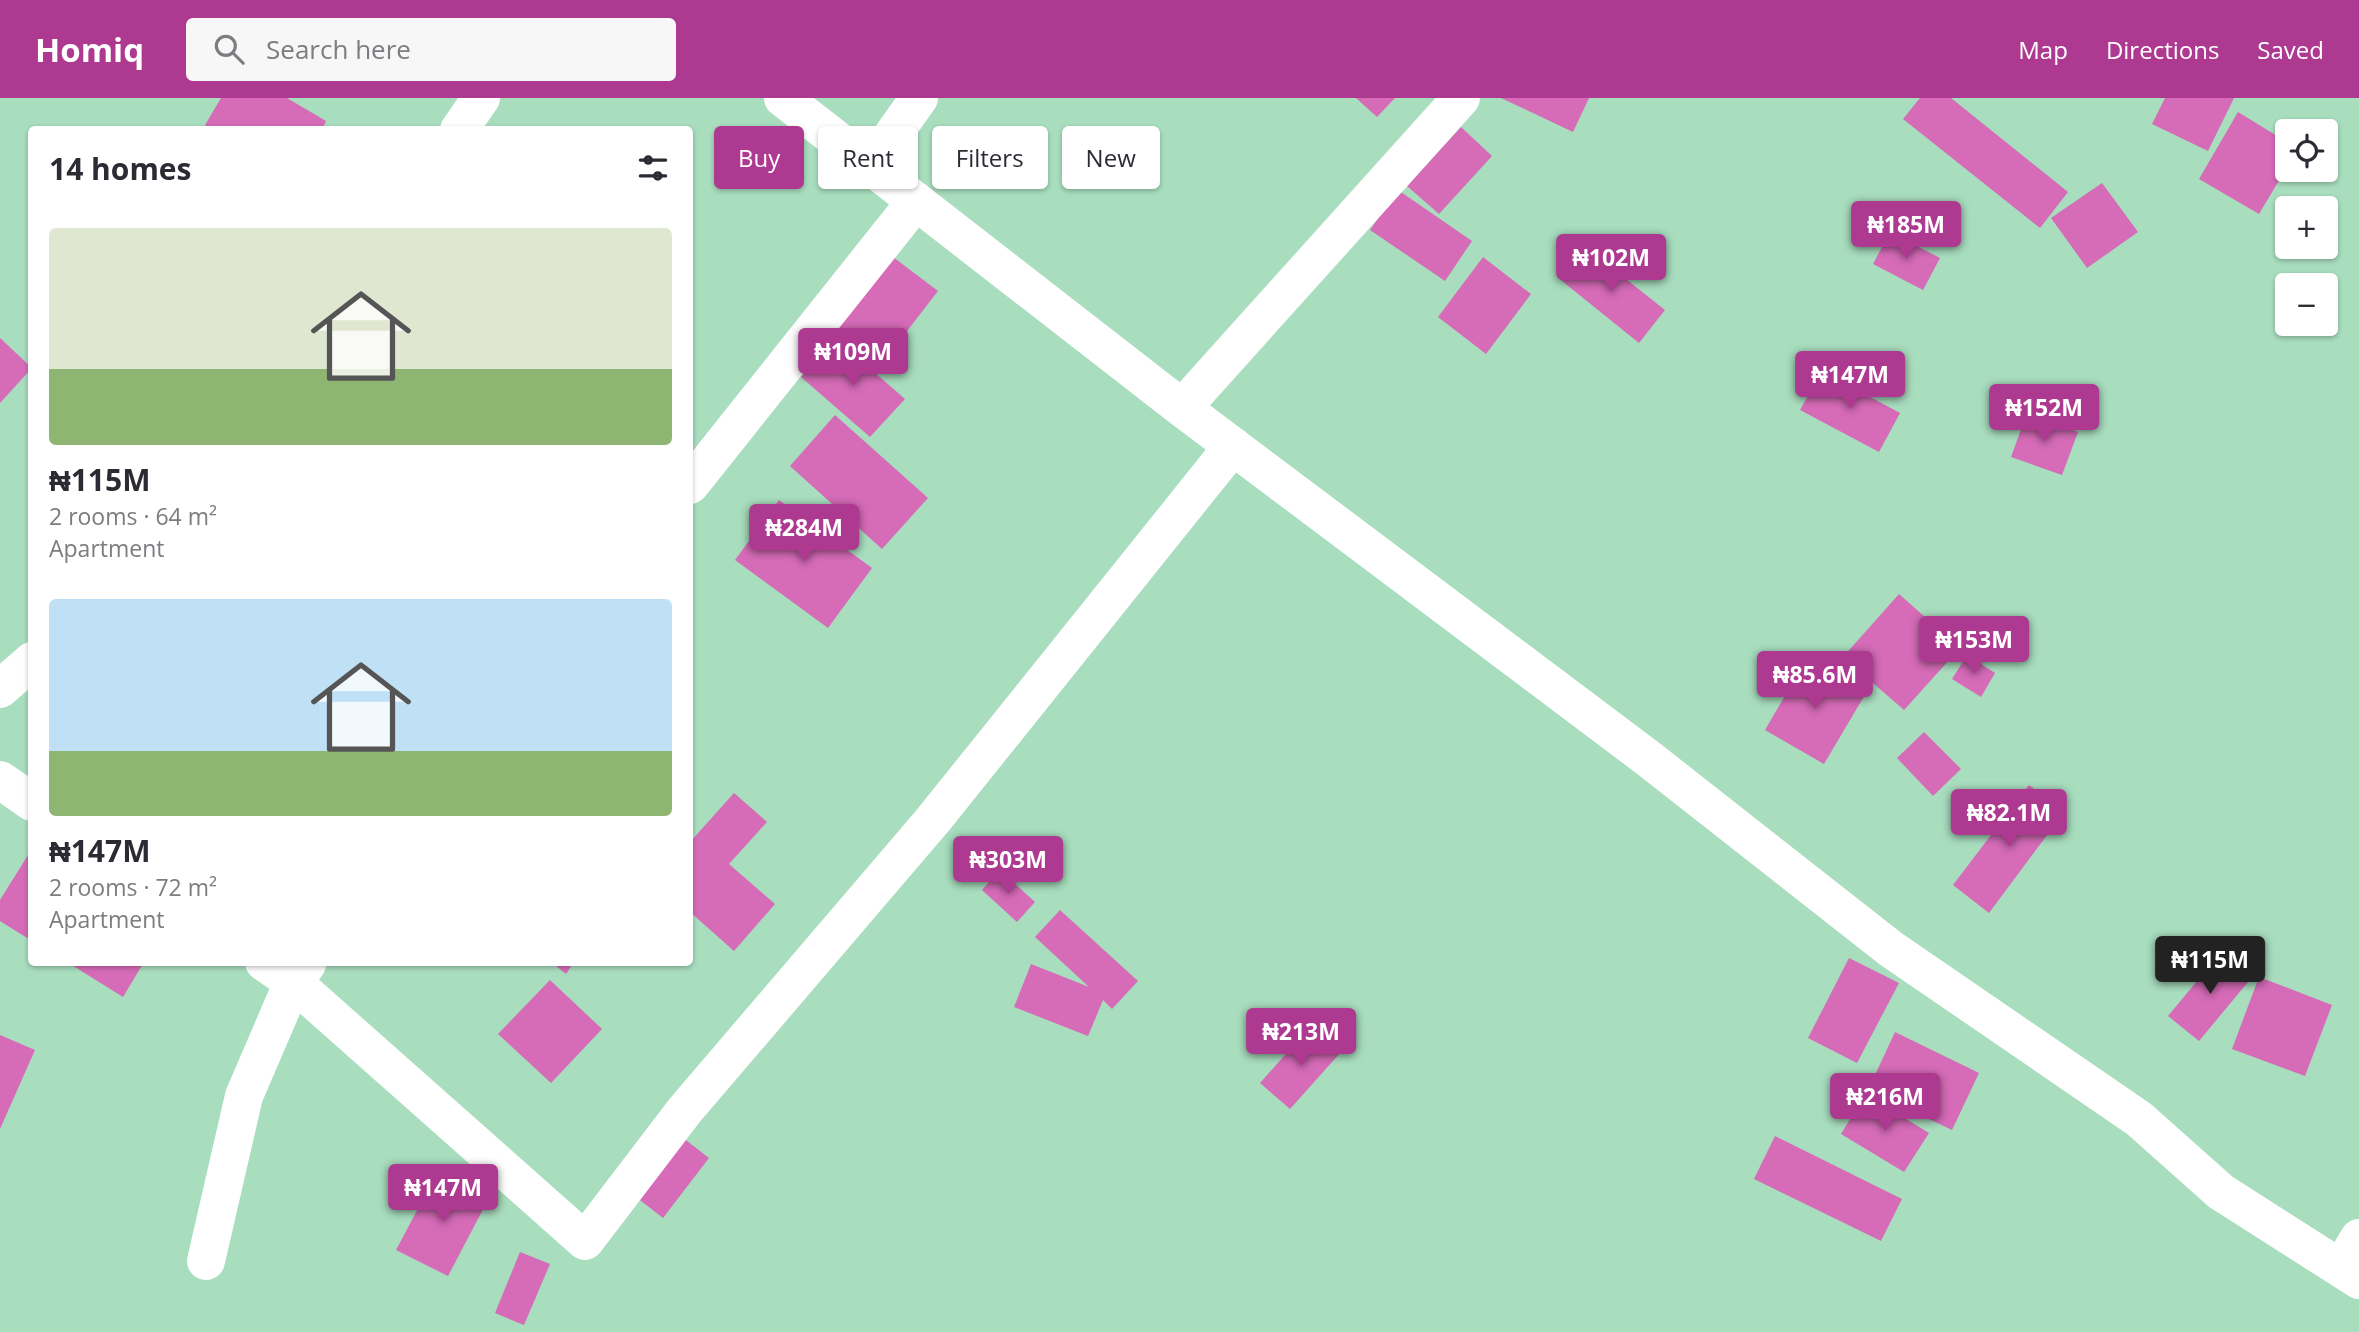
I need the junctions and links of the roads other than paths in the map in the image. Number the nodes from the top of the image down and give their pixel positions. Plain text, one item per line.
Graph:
1 (481, 98) edge
2 (783, 98) edge
3 (919, 98) edge
4 (1461, 98) edge
5 (462, 126) edge
6 (818, 126) edge
7 (899, 126) edge
8 (900, 189) edge
9 (916, 201) junction
10 (1182, 408) junction
11 (1233, 446) junction
12 (693, 481) edge
13 (28, 664) edge
14 (0, 689) edge
15 (0, 780) edge
16 (28, 799) edge
17 (289, 969) edge
18 (206, 1261) dead end
19 (2353, 1262) edge

1 - 5 street
2 - 6 street
3 - 7 street
4 - 10 street
8 - 9 street
9 - 10 street
9 - 12 street
10 - 11 street
11 - 17 street
11 - 19 street
13 - 14 street
15 - 16 street
17 - 18 street

